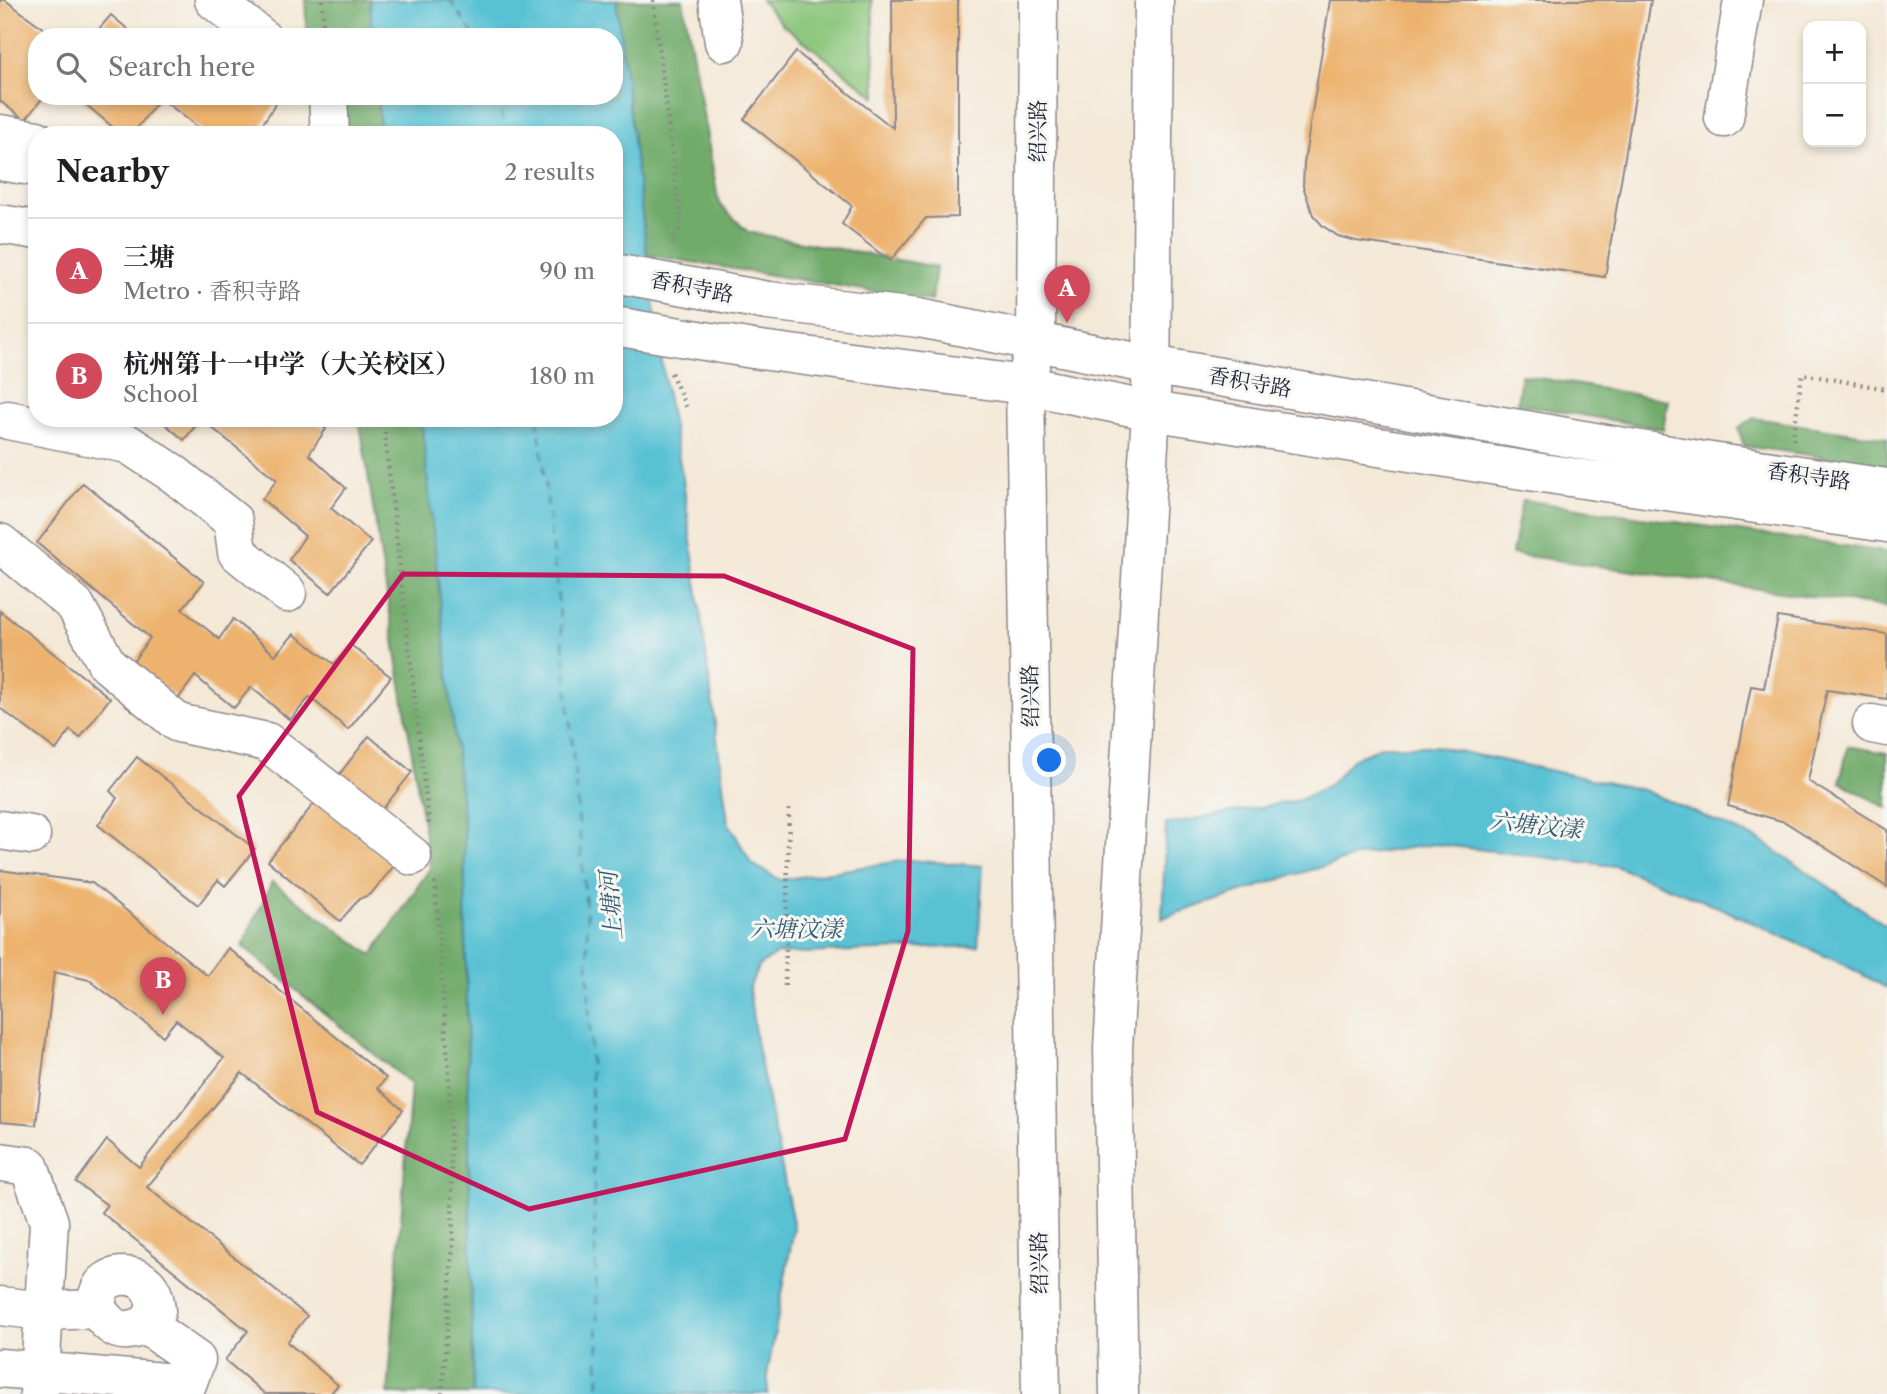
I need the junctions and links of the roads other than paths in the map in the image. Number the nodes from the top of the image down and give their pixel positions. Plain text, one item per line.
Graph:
1 (214, 0) edge
2 (718, 0) edge
3 (1038, 0) edge
4 (1154, 0) edge
5 (1743, 0) edge
6 (250, 28) edge
7 (724, 42) dead end
8 (328, 105) edge
9 (1724, 118) dead end
10 (330, 126) edge
11 (0, 134) edge
12 (28, 139) edge
13 (0, 161) edge
14 (28, 166) edge
15 (0, 224) edge
16 (28, 229) edge
17 (623, 275) edge
18 (623, 327) edge
19 (1036, 342) junction
20 (1151, 365) junction
21 (1025, 385) junction
22 (1151, 411) junction
23 (3, 417) edge
24 (28, 422) edge
25 (49, 427) edge
26 (1887, 488) edge
27 (1887, 523) edge
28 (0, 542) edge
29 (287, 593) dead end
30 (425, 853) road end
31 (0, 1162) edge
32 (0, 1306) edge
33 (44, 1311) junction
34 (0, 1368) edge
35 (40, 1382) edge
36 (1041, 1394) edge
37 (1119, 1394) edge

1 - 6 main road
2 - 7 main road
3 - 19 main road, 绍兴路
4 - 20 main road
5 - 9 main road
8 - 10 main road
11 - 12 main road
13 - 14 main road
15 - 16 main road
17 - 19 main road, 香积寺路, bridge
18 - 21 main road, 香积寺路, bridge
19 - 20 main road, 香积寺路
19 - 21 main road, 绍兴路
20 - 22 main road
20 - 26 main road, 香积寺路
21 - 22 main road, 香积寺路
21 - 36 main road, 绍兴路
22 - 27 main road, 香积寺路
22 - 37 main road
23 - 24 main road
25 - 29 main road
28 - 30 main road
31 - 33 main road
32 - 33 main road
33 - 35 main road
33 - 35 main road
34 - 35 main road

